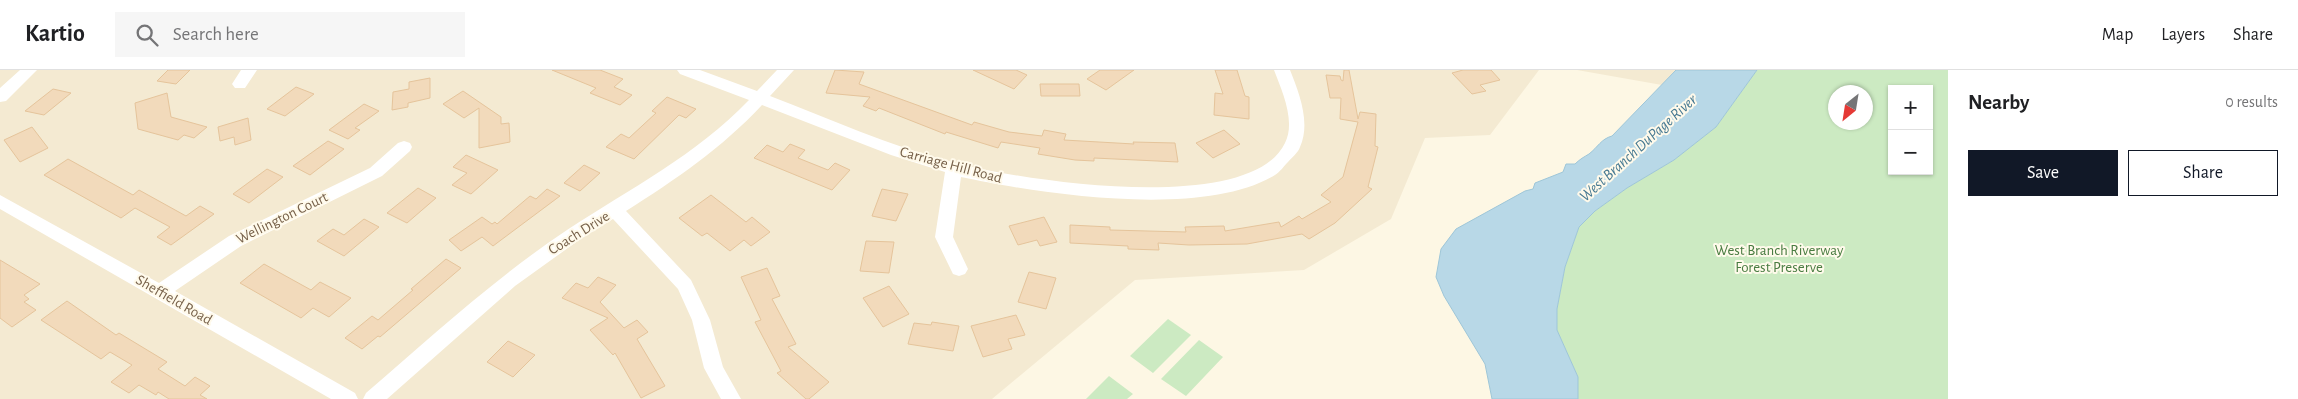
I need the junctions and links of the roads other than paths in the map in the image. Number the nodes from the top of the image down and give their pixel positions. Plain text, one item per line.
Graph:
1 (29, 70) edge
2 (249, 70) edge
3 (686, 70) edge
4 (786, 70) edge
5 (1282, 70) edge
6 (240, 84) dead end
7 (0, 97) edge
8 (760, 99) junction
9 (404, 147) dead end
10 (954, 169) junction
11 (0, 201) edge
12 (615, 210) junction
13 (960, 269) dead end
14 (160, 292) junction
15 (348, 399) edge
16 (373, 399) edge
17 (731, 399) edge

1 - 7 street
2 - 6 street
3 - 8 street, Carriage Hill Road
4 - 8 street, Coach Drive
5 - 10 street, Carriage Hill Road
8 - 10 street, Carriage Hill Road
8 - 12 street, Coach Drive
9 - 14 street, Wellington Court
10 - 13 street
11 - 14 street, Sheffield Road
12 - 16 street, Coach Drive
12 - 17 street
14 - 15 street, Sheffield Road

